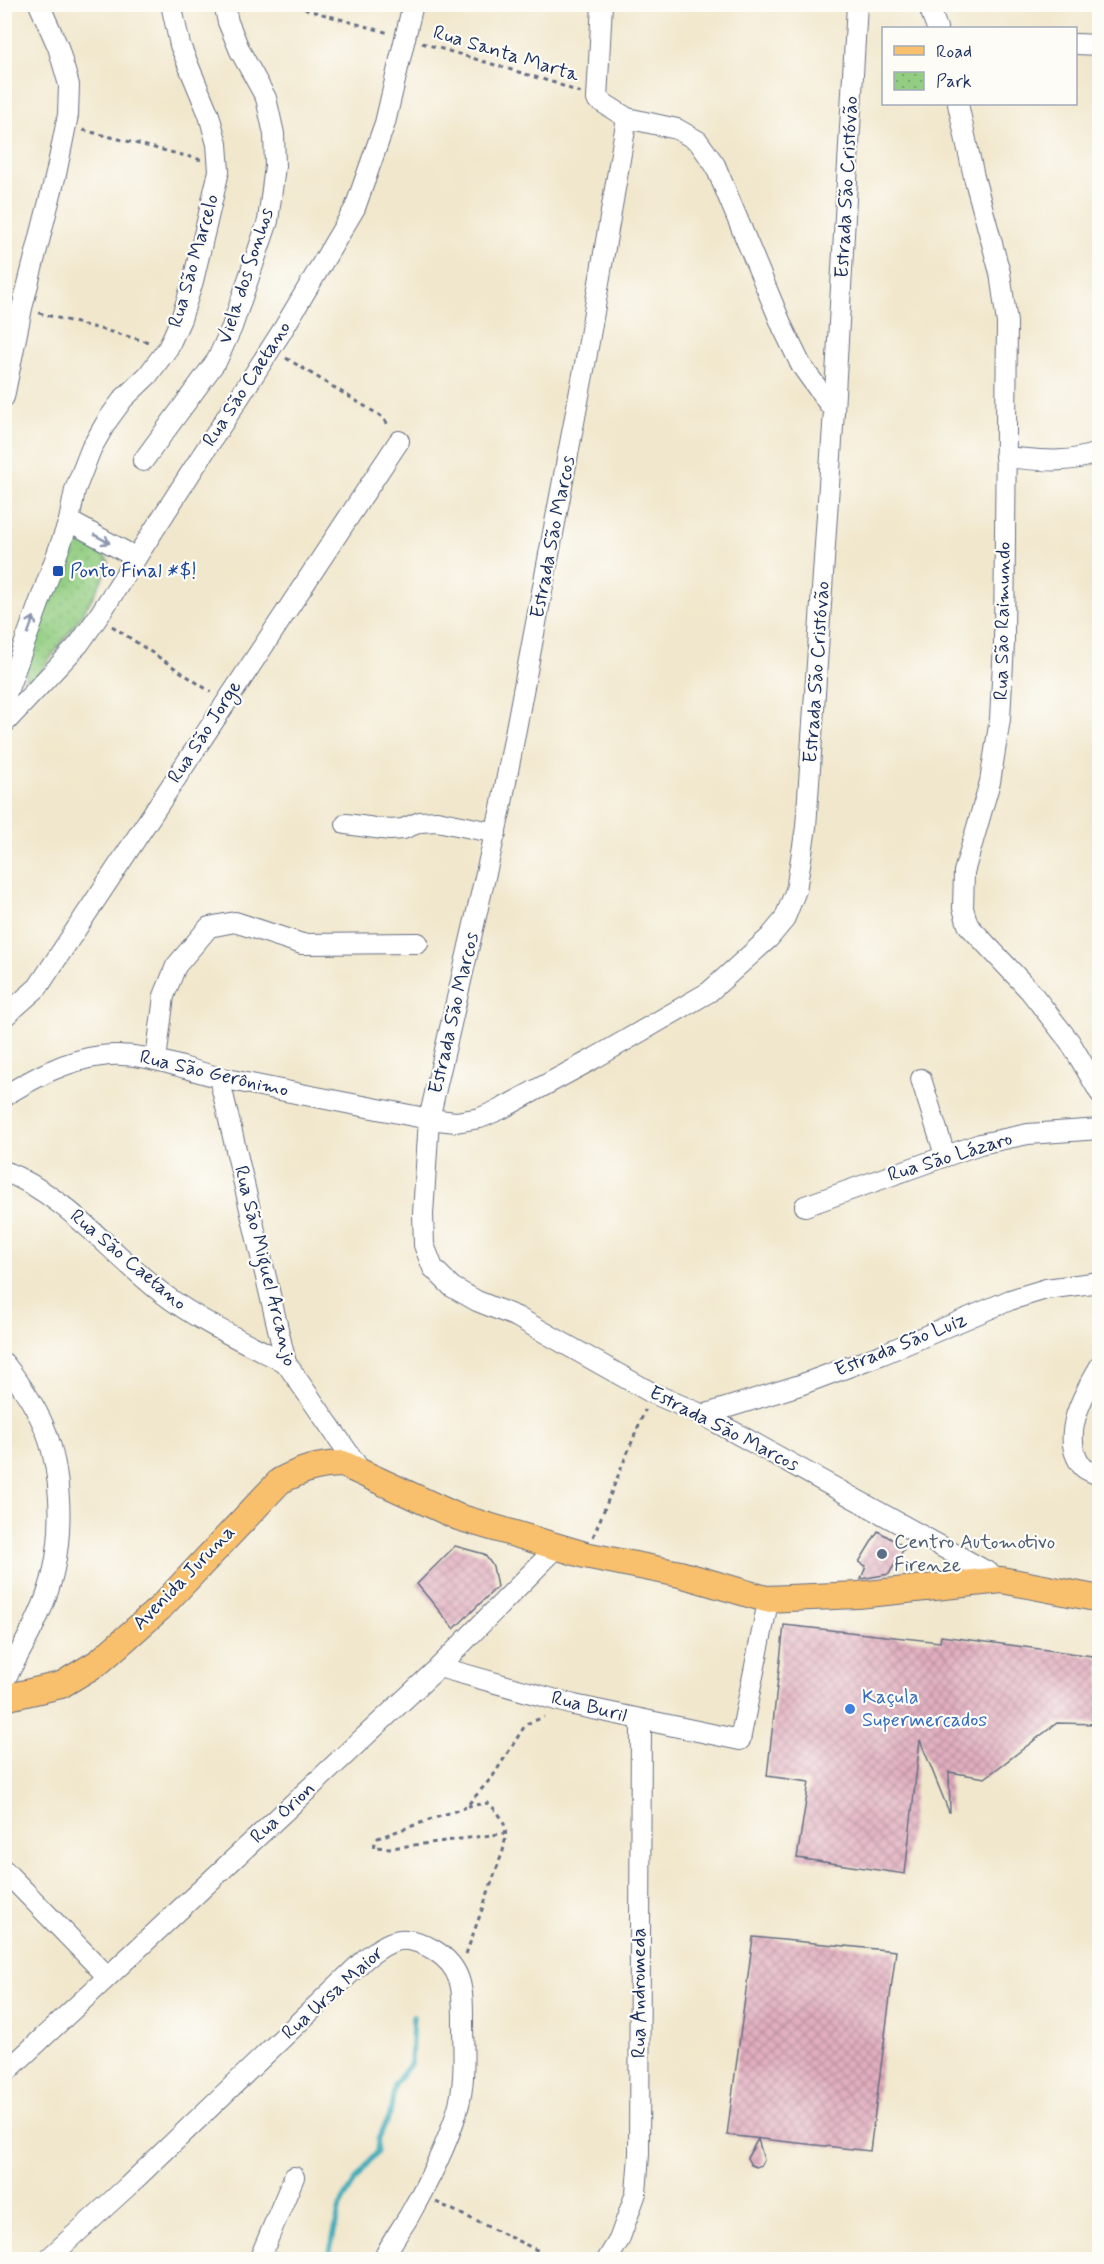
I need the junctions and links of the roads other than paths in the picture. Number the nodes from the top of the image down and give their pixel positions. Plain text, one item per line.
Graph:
1 (39, 4) edge
2 (171, 4) edge
3 (225, 4) edge
4 (413, 4) edge
5 (602, 4) edge
6 (857, 4) edge
7 (928, 4) edge
8 (937, 27) edge
9 (1077, 44) edge
10 (1098, 45) dead end
11 (958, 105) edge
12 (627, 118) junction
13 (4, 397) edge
14 (834, 411) junction
15 (399, 441) road end
16 (1100, 452) edge
17 (1005, 457) junction
18 (143, 461) dead end
19 (69, 520) junction
20 (135, 557) junction
21 (4, 700) edge
22 (4, 724) edge
23 (346, 824) dead end
24 (496, 833) junction
25 (418, 943) dead end
26 (4, 1017) edge
27 (156, 1060) junction
28 (219, 1077) junction
29 (921, 1078) dead end
30 (1100, 1093) edge
31 (4, 1096) edge
32 (429, 1119) junction
33 (1100, 1129) edge
34 (945, 1155) junction
35 (4, 1171) edge
36 (805, 1206) dead end
37 (1100, 1282) edge
38 (4, 1363) edge
39 (286, 1363) junction
40 (1100, 1366) edge
41 (703, 1415) junction
42 (361, 1471) junction
43 (1100, 1476) edge
44 (557, 1547) junction
45 (1002, 1580) junction
46 (1100, 1599) edge
47 (766, 1612) dead end
48 (440, 1667) junction
49 (4, 1681) edge
50 (4, 1698) edge
51 (641, 1720) junction
52 (4, 1870) edge
53 (107, 1976) junction
54 (4, 2074) edge
55 (294, 2177) dead end
56 (47, 2259) edge
57 (259, 2259) edge
58 (383, 2259) edge
59 (608, 2259) edge

1 - 13 street
2 - 19 street, Rua São Marcelo
3 - 18 street, Viela dos Sonhos
4 - 20 street, Rua São Caetano
5 - 12 street
6 - 14 street, Estrada São Cristóvão
7 - 8 street
9 - 10 street
11 - 17 street, Rua São Raimundo
12 - 14 street
12 - 24 street, Estrada São Marcos
14 - 32 street, Estrada São Cristóvão
15 - 26 street, Rua São Jorge
16 - 17 street
17 - 30 street, Rua São Raimundo
19 -> 20 street
21 -> 19 street, Rua São Marcelo
20 - 22 street, Rua São Caetano
23 - 24 street
24 - 32 street, Estrada São Marcos
25 - 27 street
27 - 28 street, Rua São Gerônimo
27 - 31 street, Rua São Gerônimo
28 - 32 street, Rua São Gerônimo
28 - 39 street, Rua São Miguel Arcanjo
29 - 34 street
32 - 41 street, Estrada São Marcos
33 - 34 street, Rua São Lázaro
34 - 36 street, Rua São Lázaro
35 - 39 street, Rua São Caetano
37 - 41 street, Estrada São Luiz
38 - 49 street
39 - 42 street, Rua São Miguel Arcanjo
40 - 43 street
41 - 45 street, Estrada São Marcos
42 - 44 main road, Avenida Juruna
42 - 50 main road, Avenida Juruna
44 - 45 main road, Avenida Juruna
44 - 48 street, Rua Orion
45 - 46 main road, Avenida Juruna
47 - 51 street, Rua Buril
48 - 51 street, Rua Buril
48 - 53 street, Rua Orion
51 - 59 street, Rua Andromeda
52 - 53 street
53 - 54 street, Rua Orion
55 - 57 street
56 - 58 street, Rua Ursa Maior

